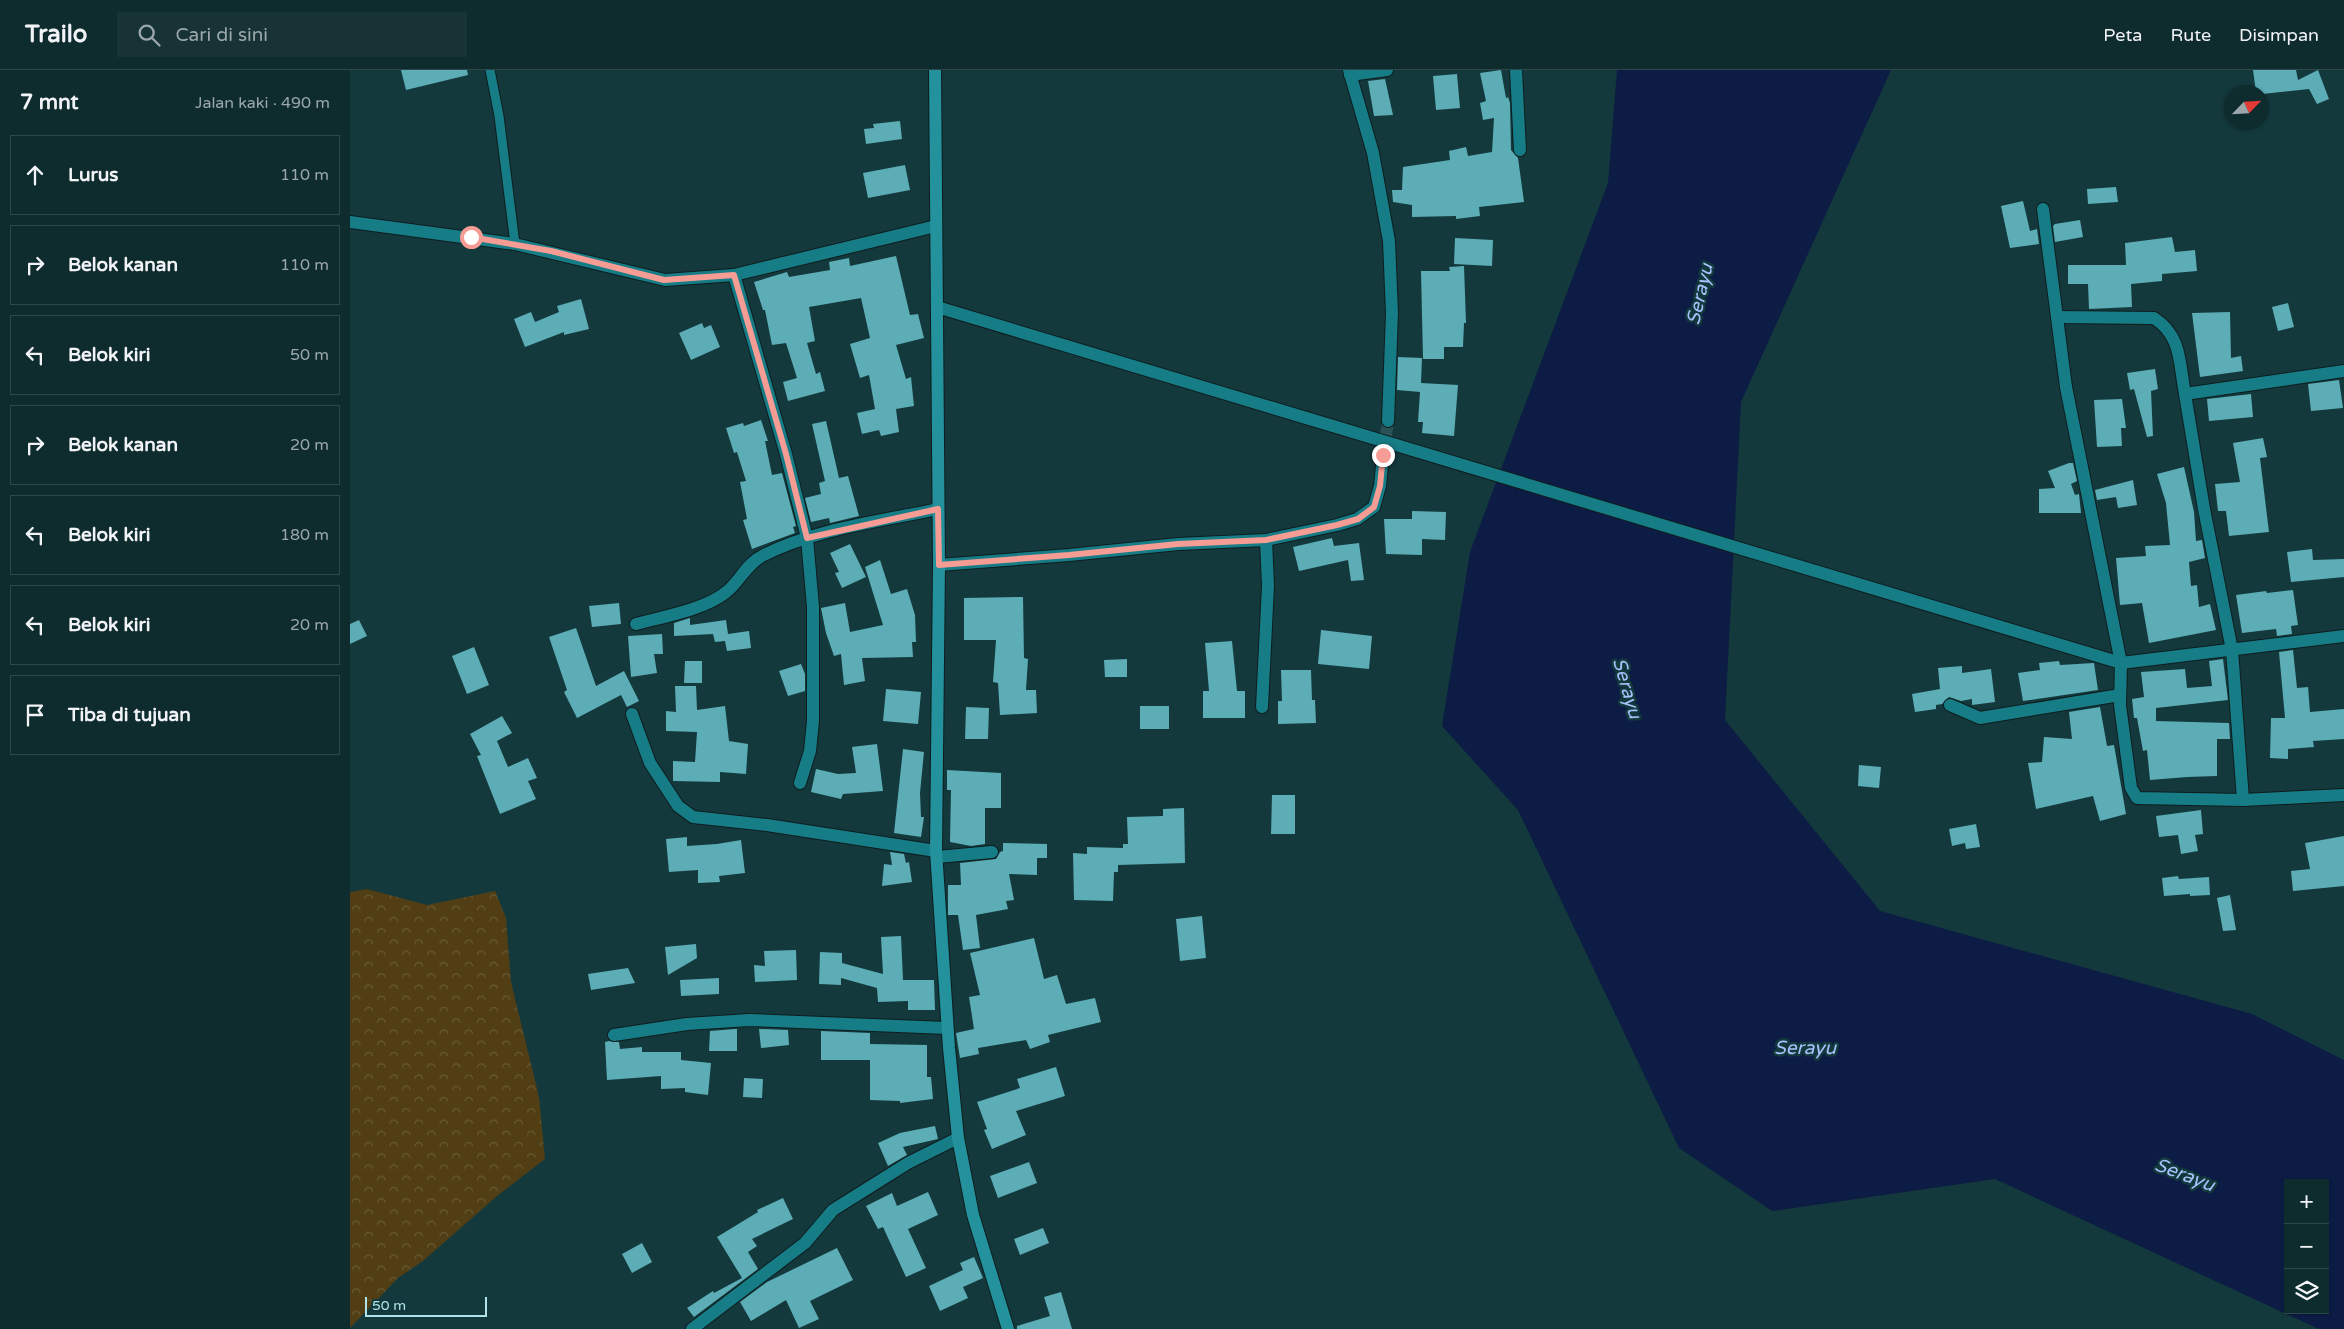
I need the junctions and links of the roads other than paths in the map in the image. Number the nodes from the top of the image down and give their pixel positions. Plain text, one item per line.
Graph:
1 (490, 70) edge
2 (935, 70) edge
3 (1387, 70) edge
4 (1516, 70) edge
5 (1349, 72) edge
6 (1520, 150) dead end
7 (2043, 209) dead end
8 (350, 222) edge
9 (936, 226) junction
10 (515, 244) junction
11 (734, 275) junction
12 (937, 307) junction
13 (2057, 317) junction
14 (2344, 371) edge
15 (2185, 394) junction
16 (1388, 421) tunnel mouth
17 (1383, 455) tunnel mouth
18 (938, 509) junction
19 (807, 538) junction
20 (1266, 540) junction
21 (939, 565) junction
22 (636, 624) dead end
23 (2344, 636) edge
24 (2232, 650) junction
25 (2121, 663) junction
26 (2120, 695) junction
27 (1950, 705) dead end
28 (1262, 708) dead end
29 (632, 714) dead end
30 (800, 783) dead end
31 (2344, 794) edge
32 (2243, 800) junction
33 (992, 852) dead end
34 (936, 854) junction
35 (947, 1028) junction
36 (614, 1035) dead end
37 (958, 1138) junction
38 (692, 1329) edge
39 (1008, 1329) edge

1 - 10 lane
2 - 9 main road
3 - 5 street
4 - 6 street
5 - 16 street
7 - 13 street
8 - 10 street
9 - 11 street
9 - 12 main road
10 - 11 street
11 - 19 street
12 - 18 main road
12 - 25 street
13 - 15 street
13 - 25 street
14 - 15 street
15 - 24 street
17 - 20 street
18 - 19 street
18 - 21 main road
19 - 22 street
19 - 30 street
20 - 21 street
20 - 28 street
21 - 34 main road
23 - 24 street
24 - 25 street
24 - 32 street
25 - 26 street
26 - 27 street
26 - 32 street
29 - 34 street
31 - 32 street
33 - 34 street
34 - 35 main road
35 - 36 street
35 - 37 main road
37 - 38 street
37 - 39 main road

